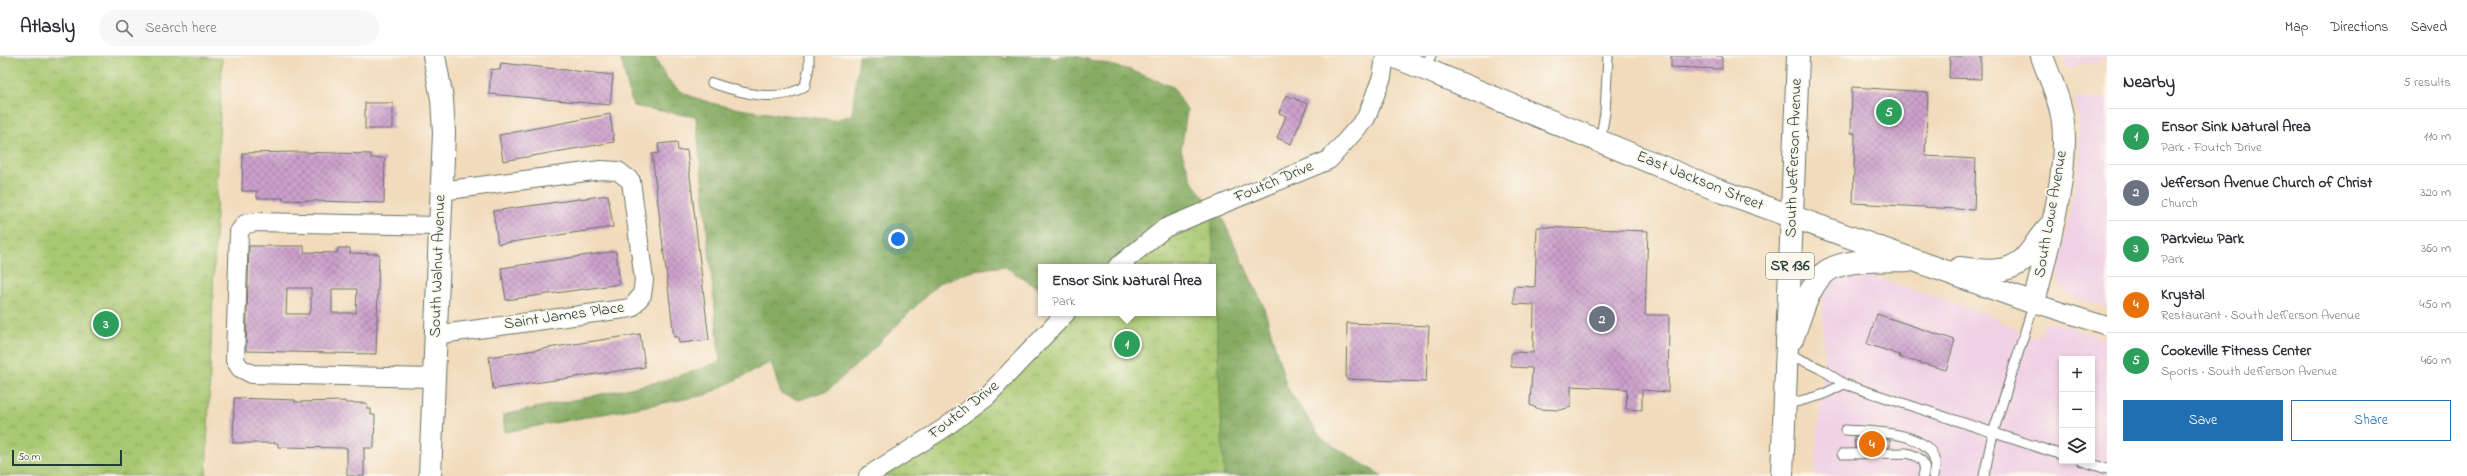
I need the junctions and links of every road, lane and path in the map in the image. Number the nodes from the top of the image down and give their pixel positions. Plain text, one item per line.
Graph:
1 (434, 56) edge
2 (809, 56) edge
3 (1385, 56) edge
4 (1393, 56) edge
5 (1608, 56) edge
6 (1798, 56) edge
7 (2042, 56) edge
8 (1426, 62) edge
9 (712, 83) dead end
10 (1600, 140) junction
11 (440, 191) junction
12 (1792, 217) junction
13 (2052, 223) junction
14 (439, 226) junction
15 (1911, 260) junction
16 (1121, 264) edge
17 (2034, 303) junction
18 (1063, 316) edge
19 (2107, 326) edge
20 (435, 335) junction
21 (1786, 353) junction
22 (434, 378) junction
23 (1844, 384) junction
24 (1785, 405) junction
25 (1845, 430) dead end
26 (1993, 433) junction
27 (1842, 454) dead end
28 (2059, 454) edge
29 (2091, 464) edge
30 (2107, 469) edge
31 (430, 476) edge
32 (868, 476) edge
33 (1782, 476) edge
34 (1923, 476) edge
35 (1933, 476) edge
36 (1984, 476) edge

1 - 11 street, South Walnut Avenue
2 - 9 lane
3 - 16 street, Foutch Drive
4 - 8 street, East Jackson Street
5 - 10 lane
6 - 12 street, South Jefferson Avenue / SR 136
7 - 13 street, South Lowe Avenue
8 - 10 street, East Jackson Street
10 - 12 street, East Jackson Street
11 - 14 street, South Walnut Avenue
11 - 20 street, Saint James Place
12 - 15 street, East Jackson Street
12 - 21 street, South Jefferson Avenue / SR 136
13 - 15 street
13 - 17 street, South Lowe Avenue
14 - 20 street, South Walnut Avenue
14 - 22 street
15 - 17 street, East Jackson Street
15 - 21 street
17 - 19 street
17 - 26 lane
18 - 32 street, Foutch Drive
20 - 22 street, South Walnut Avenue
21 - 23 lane
21 - 24 street, South Jefferson Avenue / SR 136
22 - 31 street, South Walnut Avenue
23 - 24 lane
23 - 26 lane
24 - 33 street, South Jefferson Avenue / SR 136
25 - 35 lane
26 - 28 lane
26 - 36 lane
27 - 34 lane
29 - 30 lane

